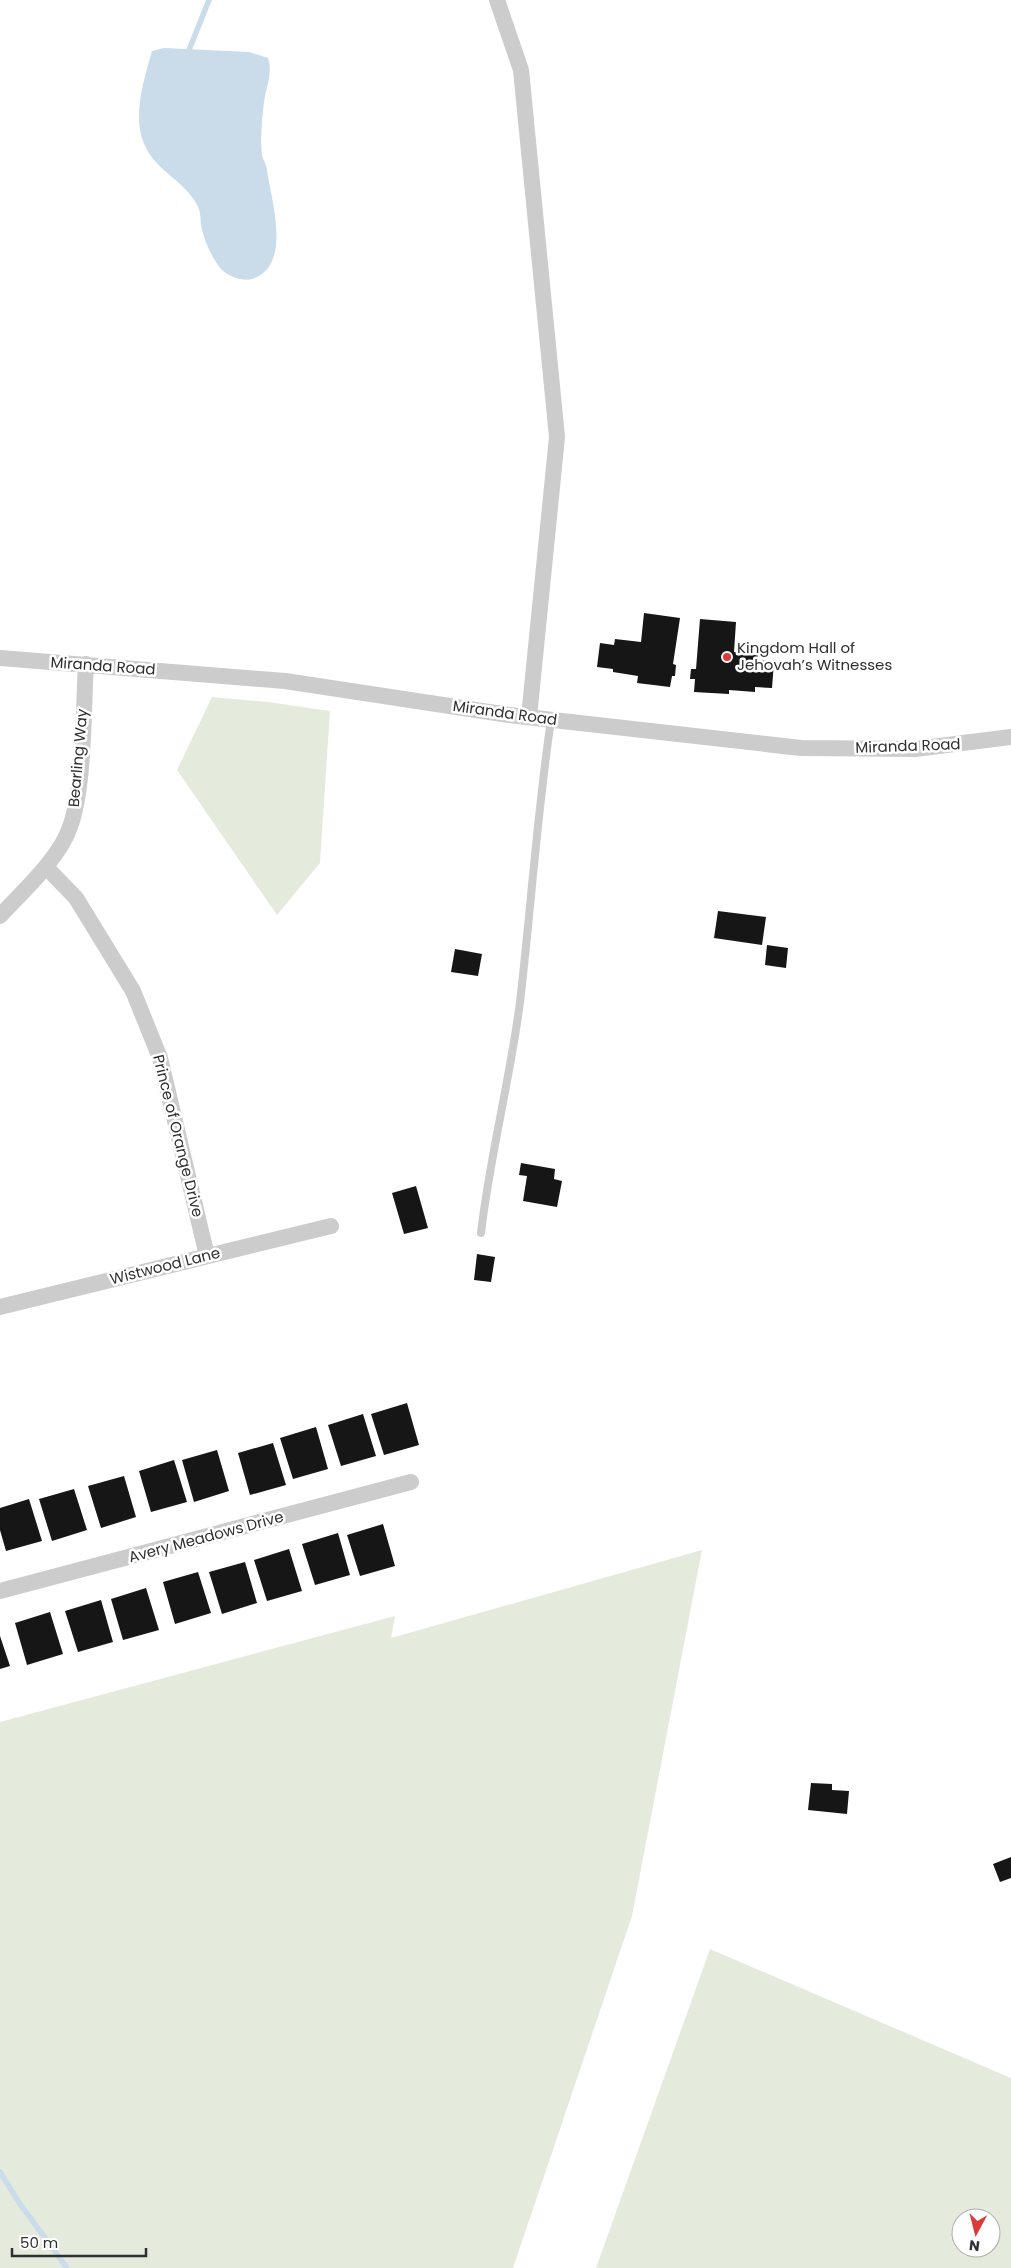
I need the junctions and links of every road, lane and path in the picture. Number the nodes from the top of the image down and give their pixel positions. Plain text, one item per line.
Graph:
1 (497, 0) edge
2 (0, 658) edge
3 (86, 664) junction
4 (529, 717) junction
5 (551, 720) junction
6 (1011, 737) edge
7 (46, 867) junction
8 (0, 916) edge
9 (331, 1226) dead end
10 (481, 1233) dead end
11 (207, 1256) junction
12 (0, 1307) edge
13 (411, 1482) dead end
14 (0, 1592) edge

1 - 4 street
2 - 3 street, Miranda Road
3 - 4 street, Miranda Road
3 - 7 street, Bearling Way
4 - 5 street, Miranda Road
5 - 6 street, Miranda Road
5 - 10 lane
7 - 8 street, Bearling Way
7 - 11 street, Prince of Orange Drive
9 - 11 street, Wistwood Lane
11 - 12 street, Wistwood Lane
13 - 14 street, Avery Meadows Drive

